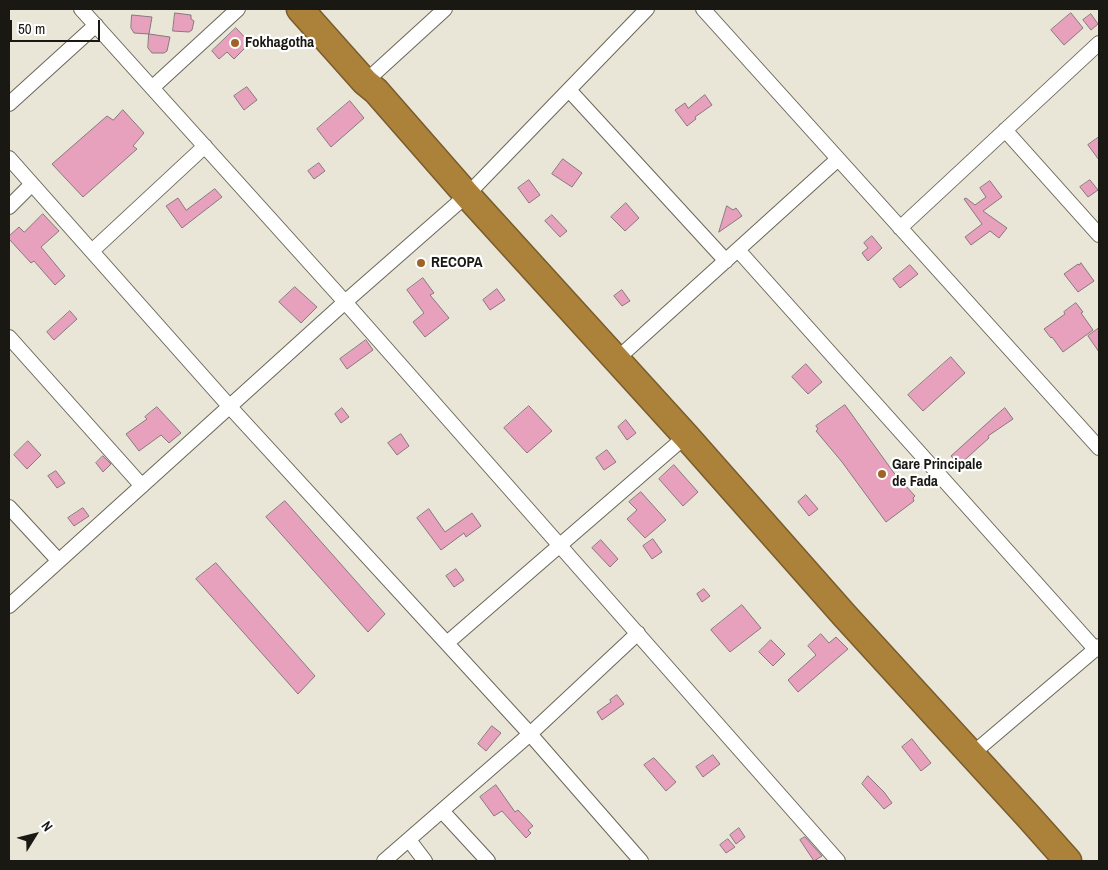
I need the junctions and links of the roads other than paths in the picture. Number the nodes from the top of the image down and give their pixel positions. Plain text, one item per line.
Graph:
1 (82, 9) edge
2 (238, 9) edge
3 (300, 9) edge
4 (445, 9) edge
5 (647, 9) edge
6 (703, 9) edge
7 (96, 25) junction
8 (1098, 46) edge
9 (365, 82) junction
10 (153, 87) junction
11 (569, 90) junction
12 (9, 104) edge
13 (1005, 130) junction
14 (205, 146) junction
15 (9, 158) edge
16 (838, 159) junction
17 (32, 184) junction
18 (467, 196) junction
19 (9, 207) edge
20 (900, 228) junction
21 (1099, 235) edge
22 (738, 250) junction
23 (92, 251) junction
24 (726, 261) junction
25 (346, 302) junction
26 (9, 336) edge
27 (617, 359) junction
28 (230, 407) junction
29 (686, 436) junction
30 (1099, 448) edge
31 (142, 486) junction
32 (9, 507) edge
33 (561, 545) junction
34 (58, 560) junction
35 (9, 606) edge
36 (638, 633) junction
37 (447, 643) junction
38 (1098, 648) edge
39 (530, 734) junction
40 (972, 754) junction
41 (442, 811) junction
42 (409, 840) junction
43 (384, 861) edge
44 (425, 861) edge
45 (488, 861) edge
46 (641, 861) edge
47 (838, 861) edge
48 (1068, 861) edge

1 - 7 street
2 - 10 street
3 - 9 highway
4 - 9 street
5 - 11 street
6 - 16 street
7 - 10 street
7 - 12 street
8 - 13 street
9 - 18 highway
10 - 14 street
11 - 18 street
11 - 24 street
13 - 20 street
13 - 21 street
14 - 23 street
14 - 25 street
15 - 17 street
16 - 20 street
16 - 22 street
17 - 19 street
17 - 23 street
18 - 25 street
18 - 27 highway
20 - 30 street
22 - 24 street
22 - 38 street
23 - 28 street
24 - 27 street
25 - 28 street
25 - 33 street
26 - 31 street
27 - 29 highway
28 - 31 street
28 - 37 street
29 - 33 street
29 - 40 highway
31 - 34 street
32 - 34 street
33 - 36 street
33 - 37 street
34 - 35 street
36 - 39 street
36 - 47 street
37 - 39 street
38 - 40 street
39 - 41 street
39 - 46 street
40 - 48 highway
41 - 42 street
41 - 45 street
42 - 43 street
42 - 44 street

